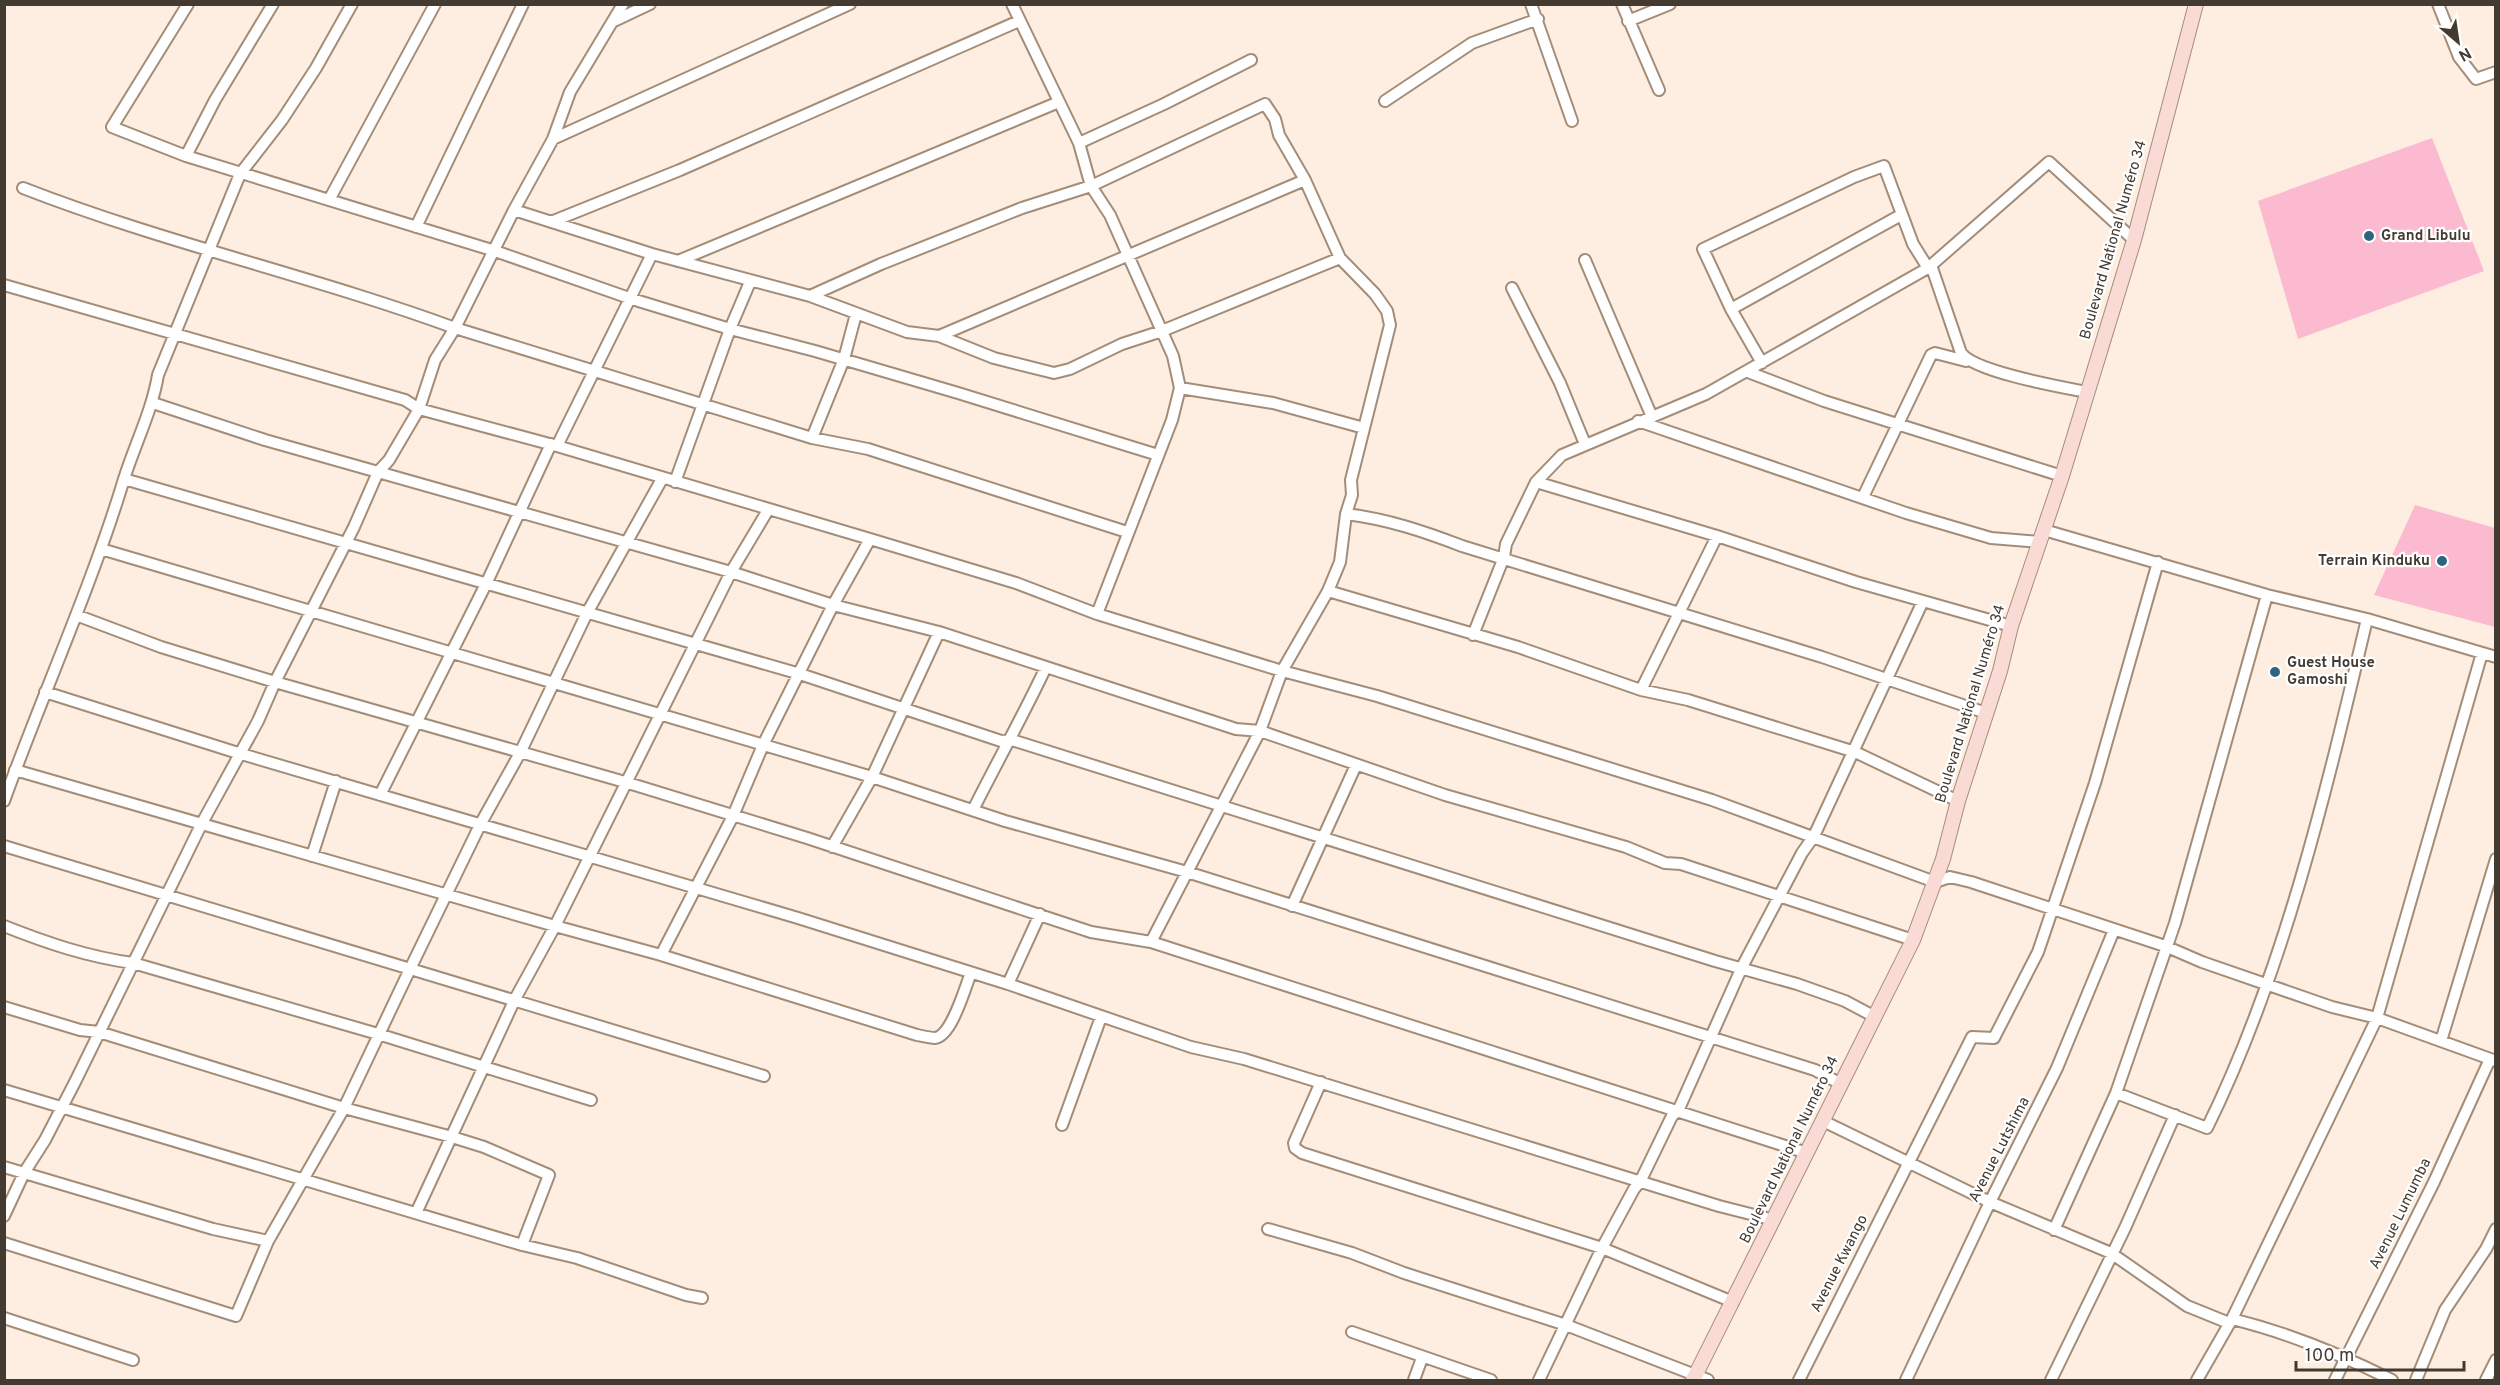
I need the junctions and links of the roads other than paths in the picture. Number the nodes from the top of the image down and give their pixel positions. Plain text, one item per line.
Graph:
1 (188, 4) edge
2 (273, 4) edge
3 (352, 4) edge
4 (435, 4) edge
5 (523, 4) edge
6 (623, 4) edge
7 (650, 4) edge
8 (850, 4) edge
9 (1012, 4) edge
10 (1531, 4) edge
11 (1622, 4) edge
12 (1671, 4) edge
13 (2196, 4) edge
14 (2438, 4) edge
15 (1538, 20) junction
16 (1019, 21) junction
17 (1628, 21) junction
18 (611, 22) junction
19 (1251, 60) dead end
20 (2496, 72) edge
21 (1659, 90) dead end
22 (1385, 101) dead end
23 (1059, 102) junction
24 (1572, 121) dead end
25 (553, 139) junction
26 (1079, 142) junction
27 (186, 156) junction
28 (240, 174) junction
29 (1305, 180) junction
30 (1091, 186) junction
31 (23, 188) dead end
32 (329, 200) junction
33 (514, 210) junction
34 (1901, 215) junction
35 (551, 222) junction
36 (416, 227) junction
37 (2134, 240) junction
38 (208, 250) junction
39 (495, 251) junction
40 (652, 254) junction
41 (1127, 257) junction
42 (1340, 258) junction
43 (1585, 260) dead end
44 (678, 261) junction
45 (1929, 266) junction
46 (750, 282) junction
47 (4, 285) edge
48 (1512, 288) dead end
49 (810, 297) junction
50 (632, 299) junction
51 (1731, 309) junction
52 (856, 314) junction
53 (455, 328) junction
54 (729, 329) junction
55 (1162, 331) junction
56 (177, 332) junction
57 (939, 336) junction
58 (844, 359) junction
59 (1966, 361) junction
60 (1762, 363) junction
61 (596, 371) junction
62 (1748, 372) junction
63 (1180, 388) junction
64 (2087, 393) junction
65 (153, 403) junction
66 (702, 404) junction
67 (419, 409) junction
68 (1652, 417) junction
69 (1638, 421) junction
70 (1900, 423) junction
71 (1364, 428) junction
72 (812, 438) junction
73 (1585, 444) junction
74 (554, 445) junction
75 (1158, 455) junction
76 (378, 472) junction
77 (2062, 476) junction
78 (124, 479) junction
79 (662, 479) junction
80 (675, 482) junction
81 (1536, 482) junction
82 (1863, 497) junction
83 (520, 510) junction
84 (768, 510) junction
85 (1346, 514) junction
86 (1127, 532) junction
87 (1717, 536) junction
88 (2042, 536) junction
89 (870, 539) junction
90 (628, 543) junction
91 (345, 544) junction
92 (101, 549) junction
93 (1504, 557) junction
94 (2158, 562) junction
95 (731, 572) junction
96 (487, 582) junction
97 (1328, 591) junction
98 (2267, 595) junction
99 (1923, 601) junction
100 (833, 605) junction
101 (312, 610) junction
102 (1680, 612) junction
103 (587, 613) junction
104 (1097, 614) junction
105 (76, 615) junction
106 (2367, 619) junction
107 (2011, 626) junction
108 (939, 632) junction
109 (1473, 634) junction
110 (695, 643) junction
111 (450, 652) junction
112 (2482, 653) junction
113 (2496, 657) edge
114 (1046, 668) junction
115 (1282, 671) junction
116 (800, 674) junction
117 (1889, 680) junction
118 (274, 682) junction
119 (553, 683) junction
120 (1641, 690) junction
121 (45, 692) junction
122 (904, 707) junction
123 (659, 713) junction
124 (1986, 713) junction
125 (417, 723) junction
126 (1260, 731) junction
127 (1012, 740) junction
128 (763, 745) junction
129 (1855, 752) junction
130 (238, 753) junction
131 (520, 753) junction
132 (1356, 765) junction
133 (15, 770) junction
134 (872, 777) junction
135 (336, 781) junction
136 (625, 782) junction
137 (380, 795) junction
138 (4, 801) edge
139 (1958, 801) junction
140 (1222, 804) junction
141 (973, 810) junction
142 (733, 816) junction
143 (202, 823) junction
144 (481, 824) junction
145 (1814, 836) junction
146 (1322, 837) junction
147 (4, 846) edge
148 (832, 847) junction
149 (589, 855) junction
150 (312, 856) junction
151 (2496, 859) edge
152 (1186, 872) junction
153 (1935, 882) junction
154 (697, 887) junction
155 (448, 895) junction
156 (167, 896) junction
157 (1780, 898) junction
158 (1292, 906) junction
159 (2052, 909) junction
160 (1040, 914) junction
161 (4, 926) edge
162 (555, 926) junction
163 (2114, 930) junction
164 (1913, 939) junction
165 (1151, 942) junction
166 (2165, 946) junction
167 (661, 955) junction
168 (133, 963) junction
169 (411, 967) junction
170 (1742, 967) junction
171 (971, 973) junction
172 (2266, 982) junction
173 (1008, 984) junction
174 (515, 999) junction
175 (4, 1007) edge
176 (1101, 1017) junction
177 (1875, 1017) junction
178 (2378, 1018) junction
179 (99, 1032) junction
180 (378, 1034) junction
181 (1711, 1036) junction
182 (2441, 1041) junction
183 (2493, 1060) edge
184 (484, 1068) junction
185 (764, 1076) dead end
186 (1321, 1082) junction
187 (1841, 1084) junction
188 (4, 1090) edge
189 (2116, 1093) junction
190 (591, 1100) dead end
191 (62, 1106) junction
192 (344, 1108) junction
193 (1678, 1111) junction
194 (2175, 1115) junction
195 (1823, 1120) junction
196 (1062, 1125) dead end
197 (452, 1137) junction
198 (1807, 1154) junction
199 (1910, 1161) junction
200 (4, 1167) edge
201 (24, 1173) junction
202 (303, 1178) junction
203 (1640, 1182) junction
204 (1990, 1202) junction
205 (417, 1211) junction
206 (4, 1216) edge
207 (1774, 1220) junction
208 (1268, 1229) dead end
209 (2496, 1229) edge
210 (2054, 1230) junction
211 (268, 1241) junction
212 (4, 1243) edge
213 (522, 1245) junction
214 (1602, 1248) junction
215 (2491, 1251) edge
216 (2110, 1253) junction
217 (702, 1298) dead end
218 (1732, 1302) junction
219 (4, 1318) edge
220 (2230, 1321) junction
221 (1566, 1325) junction
222 (1352, 1332) dead end
223 (2346, 1357) junction
224 (1422, 1358) junction
225 (133, 1360) dead end
226 (2496, 1360) edge
227 (2490, 1376) edge
228 (1699, 1378) edge
229 (1414, 1380) edge
230 (1491, 1380) edge
231 (1539, 1380) edge
232 (1798, 1380) edge
233 (1906, 1380) edge
234 (2051, 1380) edge
235 (2197, 1380) edge
236 (2335, 1380) edge
237 (2392, 1380) edge
238 (2416, 1380) edge

1 - 27 street
2 - 27 street
3 - 28 street
4 - 32 street
5 - 36 street
6 - 18 street
7 - 18 street
8 - 25 street
9 - 16 street
10 - 15 street
11 - 17 street
12 - 17 street
13 - 37 main road, Boulevard National Numéro 34
14 - 20 street
15 - 22 street
15 - 24 street
16 - 23 street
16 - 35 street
17 - 21 street
18 - 25 street
19 - 26 street
23 - 26 street
23 - 44 street
25 - 33 street
26 - 30 street
27 - 28 street
28 - 32 street
28 - 38 street
29 - 30 street
29 - 41 street
29 - 42 street
30 - 41 street
30 - 49 street
31 - 38 street
32 - 36 street
33 - 35 street
33 - 39 street
34 - 45 street
34 - 51 street
34 - 51 street
35 - 40 street
36 - 39 street
37 - 45 street
37 - 64 main road, Boulevard National Numéro 34
38 - 53 street
38 - 56 street
39 - 50 street
39 - 53 street
40 - 44 street
40 - 50 street
41 - 55 street
41 - 57 street
42 - 55 street
42 - 71 street
43 - 68 street
44 - 46 street
45 - 59 street
45 - 60 street
46 - 49 street
46 - 54 street
47 - 56 street
48 - 73 street
49 - 52 street
50 - 54 street
50 - 61 street
51 - 60 street
52 - 57 street
52 - 58 street
53 - 61 street
53 - 67 street
54 - 58 street
54 - 66 street
55 - 57 street
55 - 63 street
56 - 65 street
56 - 67 street
58 - 72 street
58 - 75 street
59 - 64 street
59 - 70 street
60 - 62 street
61 - 66 street
61 - 74 street
62 - 68 street
62 - 70 street
63 - 71 street
63 - 75 street
64 - 77 main road, Boulevard National Numéro 34
65 - 76 street
65 - 78 street
66 - 72 street
66 - 80 street
67 - 74 street
67 - 76 street
68 - 69 street
69 - 73 street
69 - 82 street
70 - 77 street
70 - 82 street
71 - 85 street
72 - 86 street
73 - 81 street
74 - 79 street
74 - 83 street
75 - 86 street
76 - 83 street
76 - 91 street
77 - 88 main road, Boulevard National Numéro 34
78 - 91 street
78 - 92 street
79 - 80 street
79 - 90 street
80 - 84 street
81 - 87 street
81 - 93 street
82 - 88 street
83 - 90 street
83 - 96 street
84 - 89 street
84 - 95 street
85 - 93 street
85 - 97 street
86 - 104 street
87 - 99 street
87 - 102 street
88 - 94 street
88 - 107 main road, Boulevard National Numéro 34
89 - 100 street
89 - 104 street
90 - 95 street
90 - 103 street
91 - 96 street
91 - 101 street
92 - 101 street
92 - 105 street
93 - 102 street
93 - 109 street
94 - 98 street
94 - 159 street
95 - 100 street
95 - 110 street
96 - 103 street
96 - 111 street
97 - 109 street
97 - 115 street
98 - 106 street
98 - 166 street
99 - 107 street
99 - 117 street
100 - 108 street
100 - 116 street
101 - 111 street
101 - 118 street
102 - 117 street
102 - 120 street
103 - 110 street
103 - 119 street
104 - 115 street
105 - 118 street
105 - 121 street
106 - 112 street
106 - 172 street
107 - 124 main road, Boulevard National Numéro 34
108 - 114 street
108 - 122 street
109 - 120 street
110 - 116 street
110 - 123 street
111 - 119 street
111 - 125 street
112 - 113 street
112 - 178 street
114 - 126 street
114 - 127 street
115 - 126 street
115 - 145 street
116 - 122 street
116 - 128 street
117 - 124 street
117 - 129 street
118 - 125 street
118 - 130 street
119 - 123 street
119 - 131 street
120 - 129 street
121 - 130 street
121 - 133 street
122 - 127 street
122 - 134 street
123 - 128 street
123 - 136 street
124 - 139 main road, Boulevard National Numéro 34
125 - 131 street
125 - 137 street
126 - 132 street
126 - 140 street
127 - 140 street
127 - 141 street
128 - 134 street
128 - 142 street
129 - 139 street
129 - 145 street
130 - 135 street
130 - 143 street
131 - 136 street
131 - 144 street
132 - 146 street
132 - 157 street
133 - 138 street
133 - 143 street
134 - 141 street
134 - 148 street
135 - 137 street
135 - 150 street
136 - 142 street
136 - 149 street
137 - 144 street
139 - 153 main road, Boulevard National Numéro 34
140 - 146 street
140 - 152 street
141 - 152 street
142 - 148 street
142 - 154 street
143 - 150 street
143 - 156 street
144 - 149 street
144 - 155 street
145 - 153 street
145 - 157 street
146 - 158 street
146 - 170 street
147 - 156 street
148 - 160 street
149 - 154 street
149 - 162 street
150 - 155 street
151 - 182 street
152 - 158 street
152 - 165 street
153 - 159 street
153 - 164 main road, Boulevard National Numéro 34
154 - 167 street
154 - 171 street
155 - 162 street
155 - 169 street
156 - 168 street
156 - 169 street
157 - 164 street
157 - 170 street
158 - 181 street
159 - 163 street
159 - 199 street, Avenue Kwango
160 - 165 street
160 - 173 street
161 - 168 street
162 - 167 street
162 - 174 street
163 - 166 street
163 - 204 street, Avenue Lutshima
164 - 177 main road, Boulevard National Numéro 34
165 - 193 street
166 - 172 street
166 - 189 street
167 - 171 street
168 - 179 street
168 - 180 street
169 - 174 street
169 - 180 street
170 - 177 street
170 - 181 street
171 - 173 street
172 - 178 street
172 - 194 street
173 - 176 street
174 - 184 street
174 - 185 street
175 - 179 street
176 - 186 street
176 - 196 street
177 - 187 main road, Boulevard National Numéro 34
178 - 182 street
178 - 220 street
179 - 191 street
179 - 192 street
180 - 184 street
180 - 192 street
181 - 187 street
181 - 193 street
182 - 183 street
183 - 223 street, Avenue Lumumba
184 - 190 street
184 - 197 street
186 - 203 street
186 - 214 street
187 - 195 main road, Boulevard National Numéro 34
188 - 191 street
189 - 194 street
189 - 210 street
191 - 201 street
191 - 202 street
192 - 197 street
192 - 202 street
193 - 198 street
193 - 203 street
194 - 216 street
195 - 198 main road, Boulevard National Numéro 34
195 - 199 street
197 - 205 street
197 - 213 street
198 - 207 main road, Boulevard National Numéro 34
199 - 204 street
199 - 232 street, Avenue Kwango
200 - 201 street
201 - 206 street
201 - 211 street
202 - 205 street
202 - 211 street
203 - 207 street
203 - 214 street
204 - 210 street
204 - 233 street, Avenue Lutshima
205 - 213 street
207 - 218 main road, Boulevard National Numéro 34
208 - 221 street
209 - 215 street
210 - 216 street
211 - 212 street
213 - 217 street
214 - 218 street
214 - 221 street
215 - 238 street
216 - 220 street
216 - 234 street
218 - 228 main road, Boulevard National Numéro 34
219 - 225 street
220 - 223 street
220 - 235 street
221 - 228 street
221 - 231 street
222 - 224 street
223 - 236 street, Avenue Lumumba
223 - 237 street
224 - 229 street
224 - 230 street
226 - 227 street

